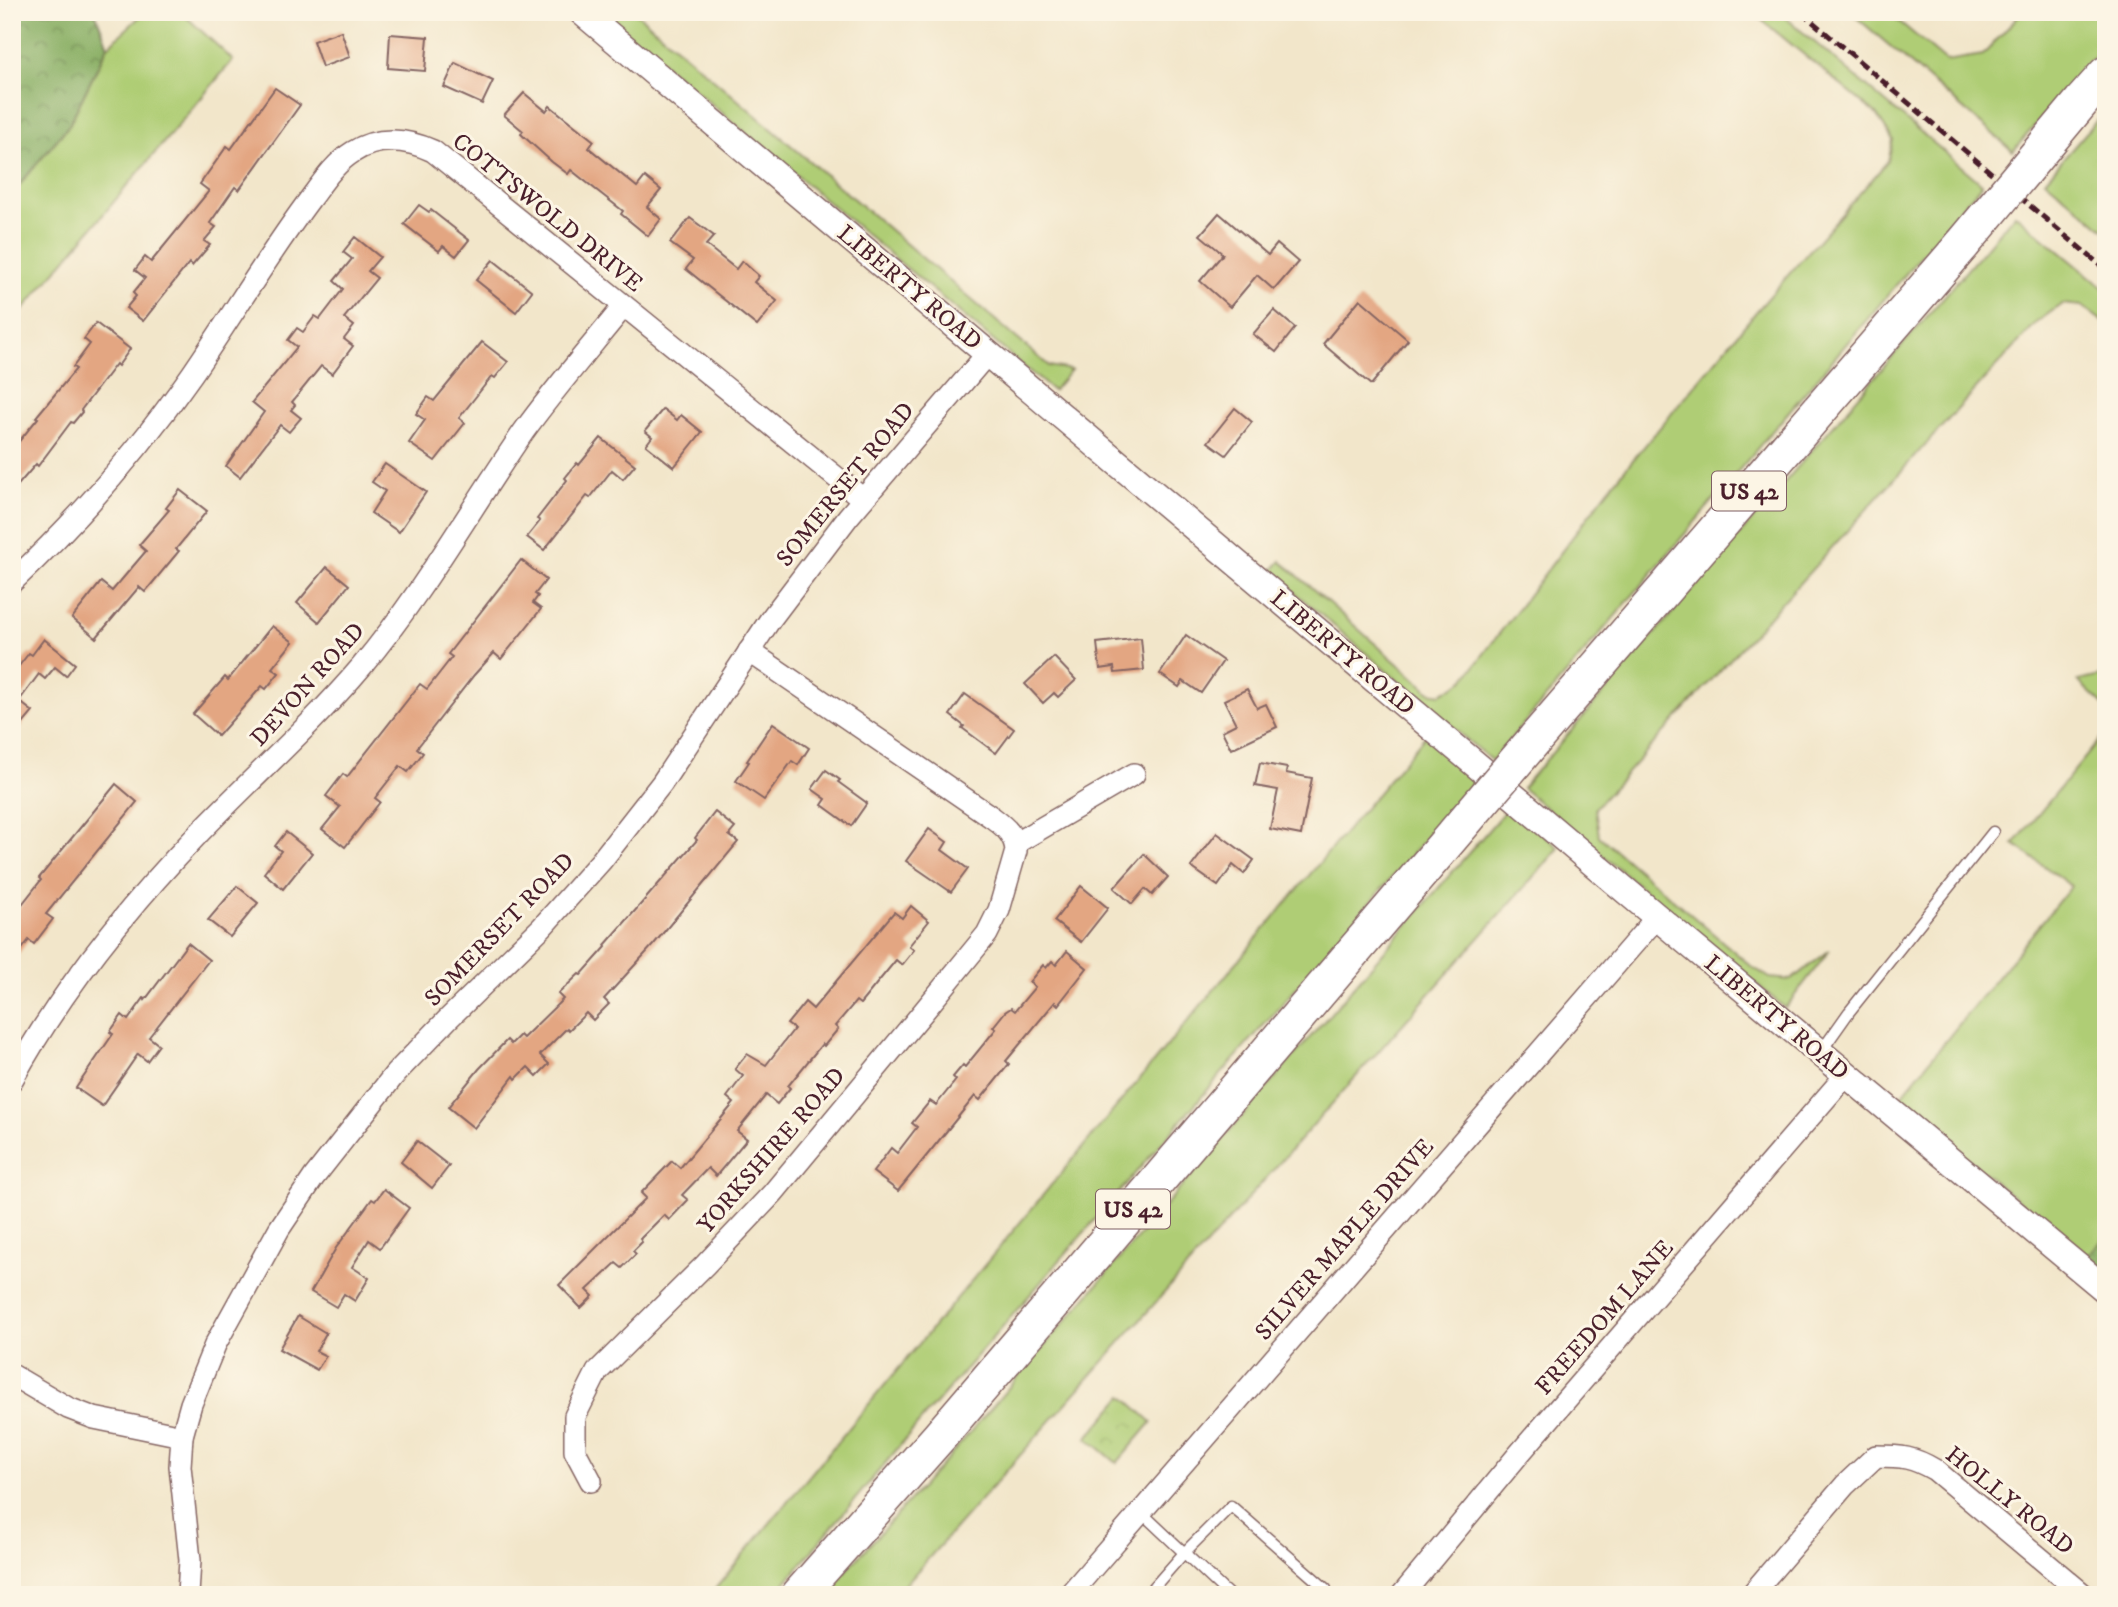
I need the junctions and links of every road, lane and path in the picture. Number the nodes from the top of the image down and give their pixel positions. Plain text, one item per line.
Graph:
1 (582, 12) edge
2 (2106, 74) edge
3 (623, 307) junction
4 (988, 353) junction
5 (863, 499) junction
6 (12, 582) edge
7 (749, 651) junction
8 (1134, 775) dead end
9 (1993, 832) dead end
10 (1016, 843) junction
11 (1657, 917) junction
12 (1820, 1053) junction
13 (1846, 1075) junction
14 (12, 1080) edge
15 (2106, 1290) edge
16 (12, 1375) edge
17 (182, 1436) junction
18 (592, 1481) dead end
19 (1142, 1514) junction
20 (1183, 1553) junction
21 (2075, 1592) edge
22 (188, 1595) edge
23 (799, 1595) edge
24 (1069, 1595) edge
25 (1147, 1595) edge
26 (1229, 1595) edge
27 (1321, 1595) edge
28 (1402, 1595) edge
29 (1751, 1595) edge

1 - 4 street, LIBERTY ROAD
2 - 23 highway, US 42, bridge
3 - 5 street, COTTSWOLD DRIVE
3 - 6 street, COTTSWOLD DRIVE
3 - 14 street, DEVON ROAD
4 - 5 street, SOMERSET ROAD
4 - 11 street, LIBERTY ROAD
5 - 7 street, SOMERSET ROAD
7 - 10 street
7 - 17 street, SOMERSET ROAD
8 - 10 street
9 - 12 lane
10 - 18 street, YORKSHIRE ROAD
11 - 12 street, LIBERTY ROAD
11 - 19 street, SILVER MAPLE DRIVE
12 - 13 street, LIBERTY ROAD
13 - 15 street, LIBERTY ROAD
13 - 28 street, FREEDOM LANE
16 - 17 street
17 - 22 street, SOMERSET ROAD
19 - 20 lane
19 - 24 street, SILVER MAPLE DRIVE
20 - 25 lane
20 - 26 lane
20 - 27 lane
21 - 29 street, HOLLY ROAD

